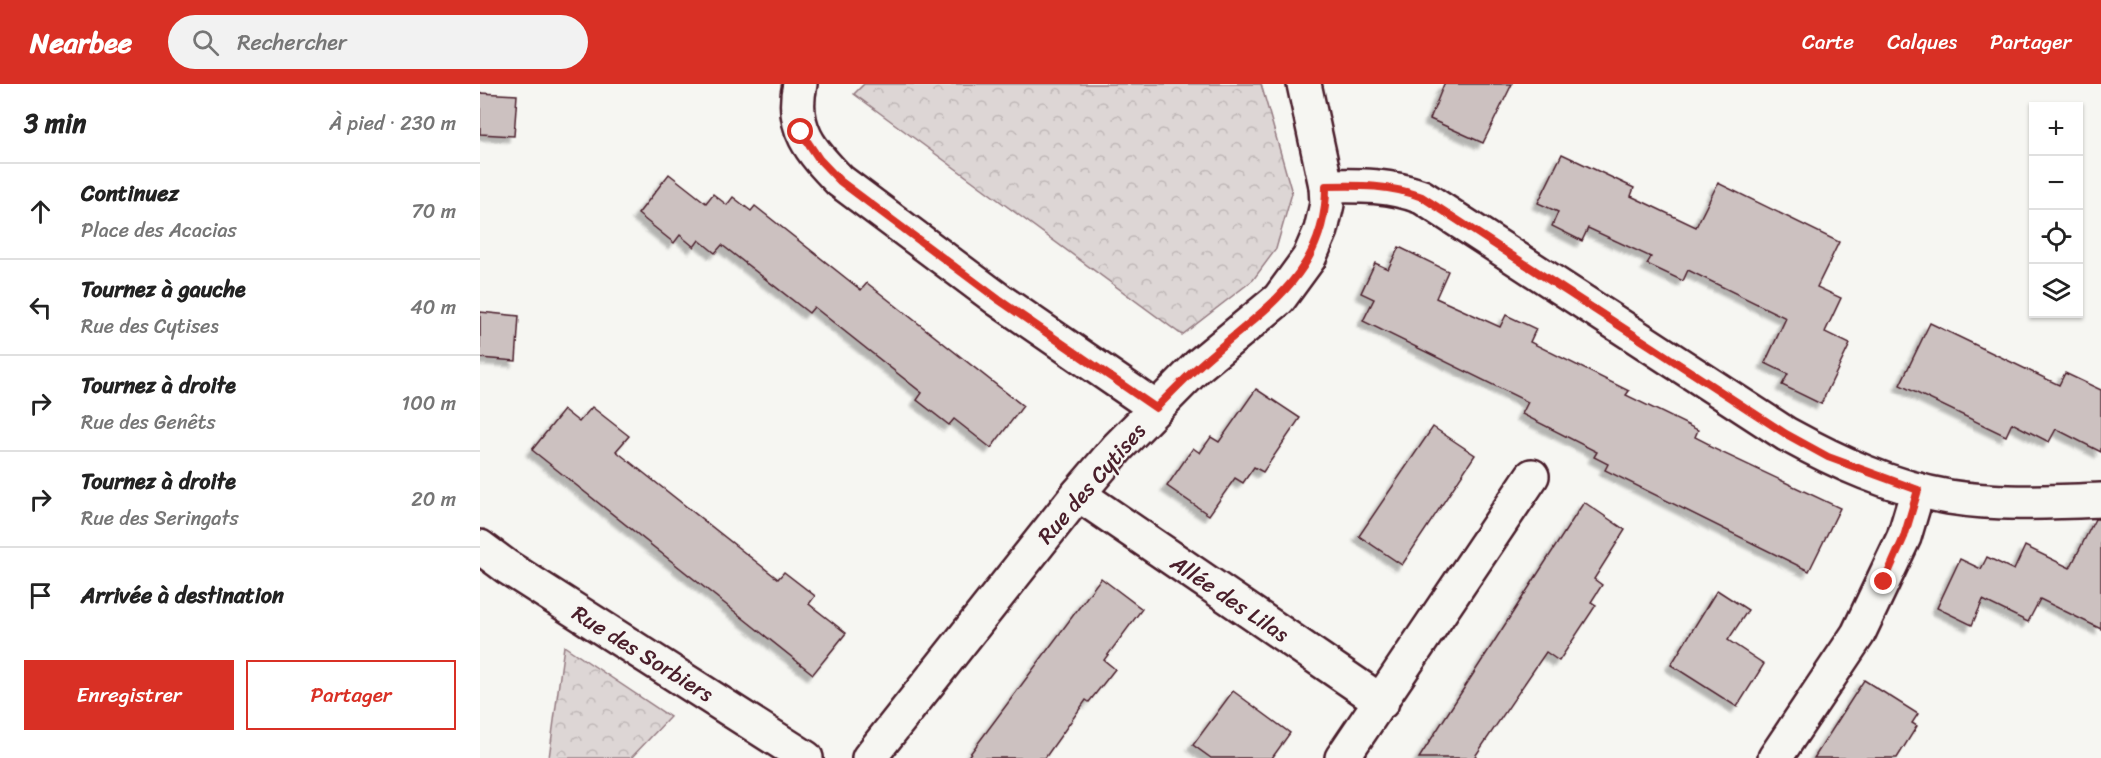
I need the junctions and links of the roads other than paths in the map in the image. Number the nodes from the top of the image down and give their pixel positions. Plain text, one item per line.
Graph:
1 (800, 84) edge
2 (1304, 84) edge
3 (1326, 186) junction
4 (1156, 408) junction
5 (1532, 476) dead end
6 (1918, 490) junction
7 (1078, 494) junction
8 (2101, 500) edge
9 (480, 547) edge
10 (1382, 702) junction
11 (806, 758) edge
12 (869, 758) edge
13 (1342, 758) edge
14 (1775, 758) edge

1 - 4 street
2 - 3 street, Rue des Cytises
3 - 4 street, Rue des Cytises
3 - 6 street
4 - 7 street, Rue des Cytises
5 - 10 street
6 - 8 street
6 - 14 street
7 - 10 street, Allée des Lilas
7 - 12 street, Rue des Cytises
9 - 11 street, Rue des Sorbiers
10 - 13 street

